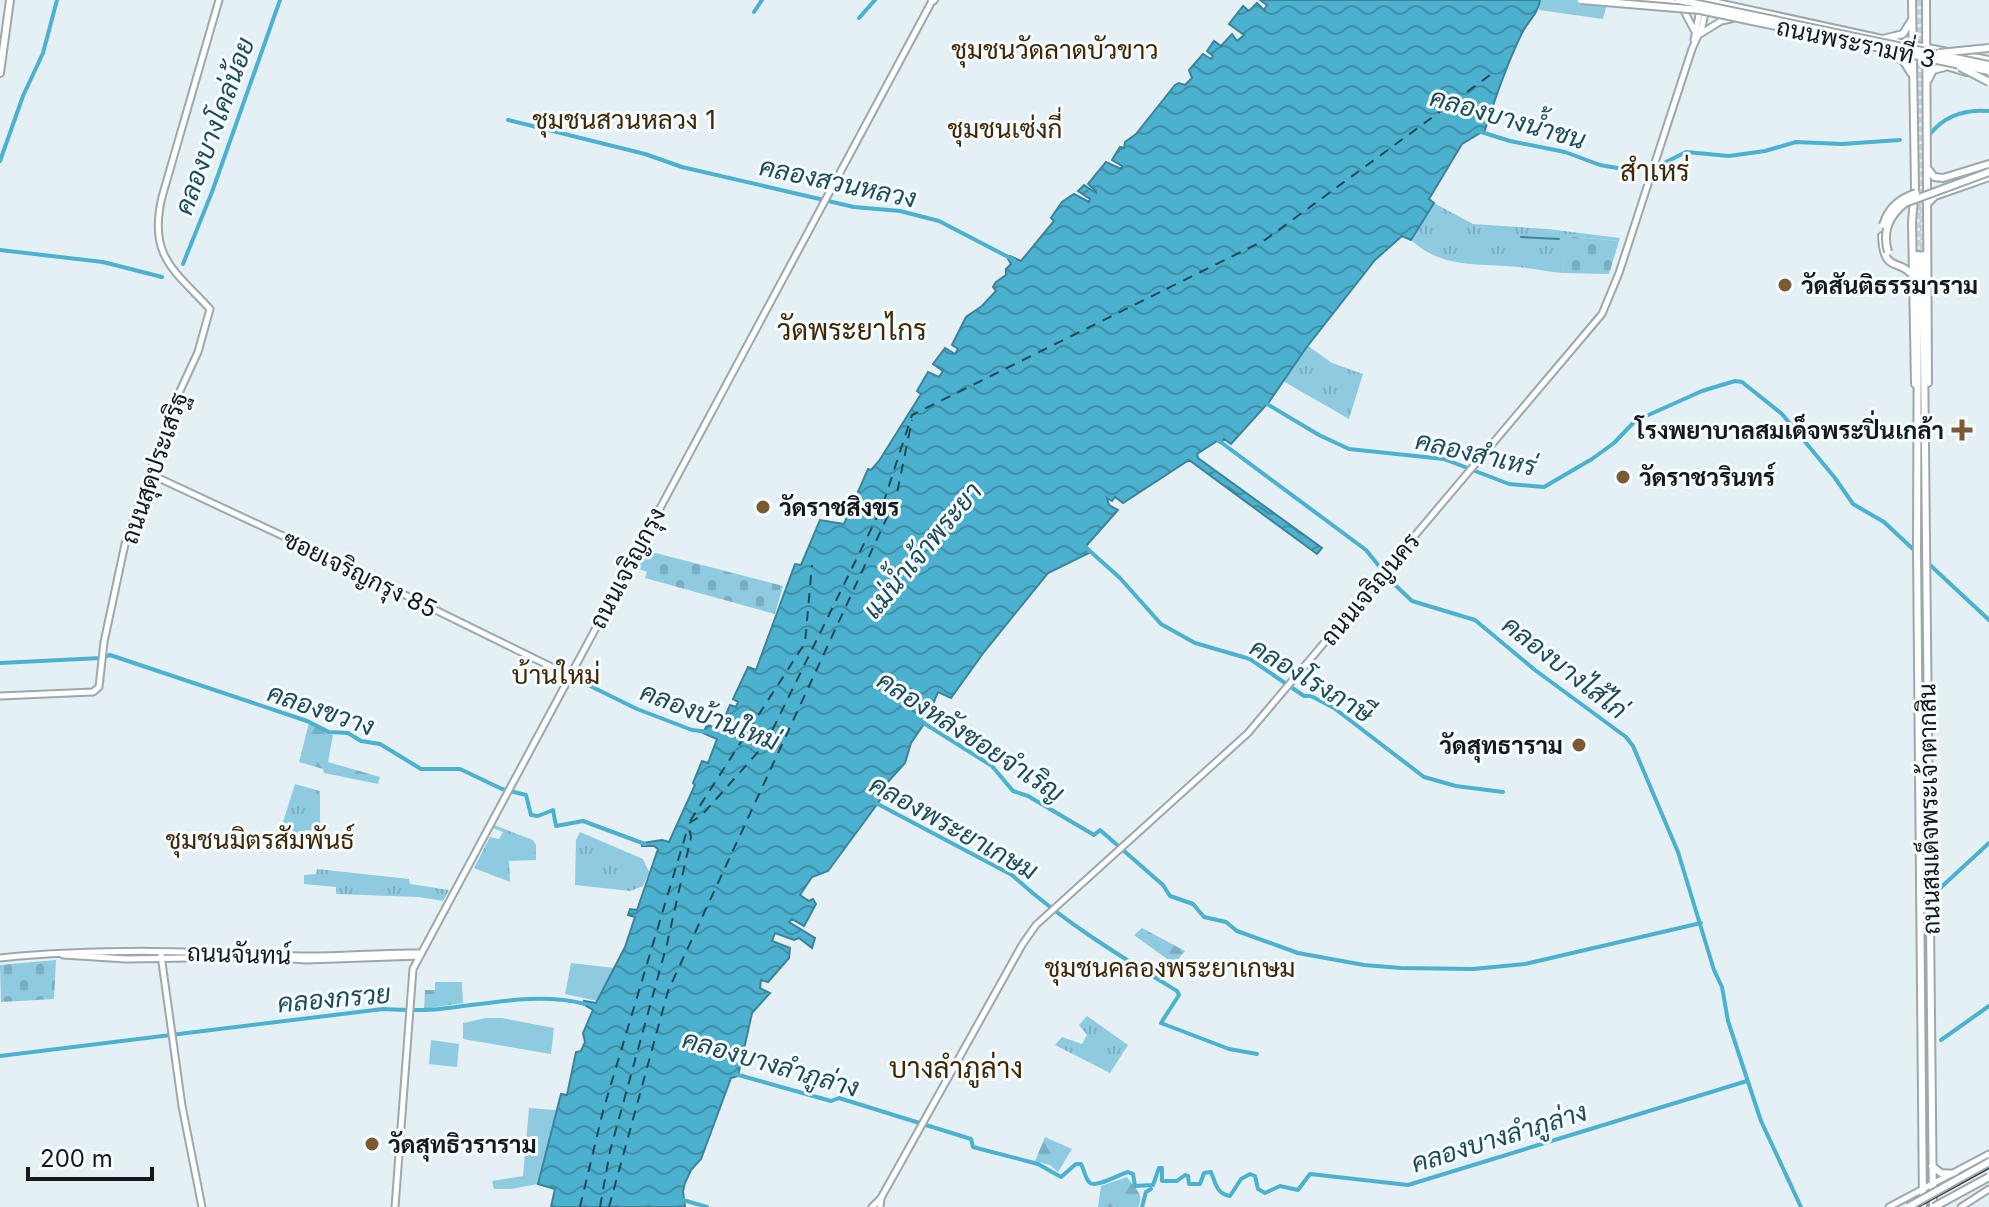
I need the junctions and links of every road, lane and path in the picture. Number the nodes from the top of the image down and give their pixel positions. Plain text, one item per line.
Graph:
1 (10, 0) edge
2 (219, 0) edge
3 (933, 0) edge
4 (1581, 0) edge
5 (1636, 0) edge
6 (1706, 0) edge
7 (1727, 0) edge
8 (1912, 0) edge
9 (1926, 0) edge
10 (1675, 2) edge
11 (1732, 6) junction
12 (1702, 12) junction
13 (1731, 19) junction
14 (1912, 19) junction
15 (1926, 29) junction
16 (1696, 33) junction
17 (1883, 39) junction
18 (1912, 45) junction
19 (1989, 48) edge
20 (1943, 51) junction
21 (1891, 53) junction
22 (1930, 56) junction
23 (1913, 57) junction
24 (1975, 57) junction
25 (1949, 65) junction
26 (1989, 69) edge
27 (1973, 70) junction
28 (0, 73) edge
29 (1914, 80) junction
30 (1989, 82) edge
31 (1926, 85) junction
32 (1927, 165) junction
33 (1988, 172) edge
34 (1927, 204) junction
35 (1912, 222) junction
36 (1928, 223) junction
37 (1918, 256) junction
38 (1913, 276) junction
39 (1922, 411) junction
40 (150, 474) junction
41 (570, 676) junction
42 (0, 696) edge
43 (1920, 769) junction
44 (1929, 769) junction
45 (1920, 785) junction
46 (1929, 785) junction
47 (426, 944) junction
48 (400, 954) junction
49 (161, 955) junction
50 (420, 955) junction
51 (0, 958) edge
52 (412, 973) junction
53 (1989, 1154) edge
54 (1986, 1160) edge
55 (1932, 1166) junction
56 (1956, 1174) junction
57 (1989, 1178) edge
58 (1933, 1186) junction
59 (1989, 1189) edge
60 (1923, 1190) junction
61 (881, 1198) junction
62 (202, 1207) edge
63 (395, 1207) edge
64 (872, 1207) edge
65 (880, 1207) edge
66 (1889, 1207) edge
67 (1908, 1207) edge
68 (1923, 1207) edge
69 (1934, 1207) edge
70 (1961, 1207) edge

1 - 28 main road
2 - 40 main road, ถนนสุดประเสริฐ
3 - 41 main road, ถนนเจริญกรุง
4 - 25 main road, ถนนพระรามที่ 3, bridge
5 - 10 main road
6 - 11 main road
6 - 12 main road, ถนนเจริญนคร
7 - 11 main road
8 - 14 main road, ถนนสมเด็จพระเจ้าตากสิน
9 - 15 main road, ถนนสมเด็จพระเจ้าตากสิน
10 - 12 main road
10 - 16 main road
10 - 22 main road, ถนนพระรามที่ 3, bridge
11 - 17 main road
12 - 13 main road
12 - 16 main road, ถนนเจริญนคร
13 - 16 main road
13 - 21 main road
14 - 17 main road
14 - 18 main road, ถนนสมเด็จพระเจ้าตากสิน
15 - 20 main road
15 - 22 main road, ถนนสมเด็จพระเจ้าตากสิน
16 - 61 main road, ถนนเจริญนคร
17 - 18 main road
18 - 22 main road
18 - 23 main road, ถนนสมเด็จพระเจ้าตากสิน
19 - 22 main road, bridge
20 - 22 main road
20 - 24 main road
21 - 23 main road
21 - 29 main road
22 - 23 main road
22 - 25 main road
22 - 26 main road, ถนนพระรามที่ 3, bridge
22 - 27 main road
22 - 31 main road, ถนนสมเด็จพระเจ้าตากสิน
23 - 29 main road, ถนนสมเด็จพระเจ้าตากสิน
24 - 26 main road
24 - 27 main road
25 - 26 main road, ถนนพระรามที่ 3, bridge
25 - 30 main road, bridge
25 - 31 main road
26 - 27 main road
29 - 35 main road, ถนนสมเด็จพระเจ้าตากสิน
31 - 32 main road, ถนนสมเด็จพระเจ้าตากสิน
32 - 33 main road
32 - 34 main road, ถนนสมเด็จพระเจ้าตากสิน
33 - 34 main road
33 - 37 main road, bridge
33 - 38 main road, bridge
34 - 36 main road, ถนนสมเด็จพระเจ้าตากสิน
35 - 36 main road
35 - 37 main road, ถนนสมเด็จพระเจ้าตากสิน
36 - 39 main road, ถนนสมเด็จพระเจ้าตากสิน
37 - 38 main road, ถนนสมเด็จพระเจ้าตากสิน
37 - 39 main road, ถนนสมเด็จพระเจ้าตากสิน
38 - 39 main road, ถนนสมเด็จพระเจ้าตากสิน
39 - 43 main road, ถนนสมเด็จพระเจ้าตากสิน
39 - 44 main road, ถนนสมเด็จพระเจ้าตากสิน
40 - 41 main road, ซอยเจริญกรุง 85
40 - 42 main road, ถนนสุดประเสริฐ
41 - 47 main road, ถนนเจริญกรุง
43 - 44 main road
43 - 45 main road, ถนนสมเด็จพระเจ้าตากสิน
44 - 46 main road, ถนนสมเด็จพระเจ้าตากสิน
45 - 46 main road
45 - 60 main road, ถนนสมเด็จพระเจ้าตากสิน
46 - 55 main road, ถนนสมเด็จพระเจ้าตากสิน
47 - 48 main road
47 - 50 main road, ถนนเจริญกรุง
48 - 49 main road, ถนนจันทน์
48 - 50 main road, ถนนจันทน์
48 - 52 main road
49 - 51 main road, ถนนจันทน์
49 - 62 main road
50 - 52 main road, ถนนเจริญกรุง
52 - 63 main road, ถนนเจริญกรุง
53 - 54 main road
54 - 56 main road
54 - 57 main road
54 - 67 main road, bridge
55 - 56 main road
55 - 58 main road, ถนนสมเด็จพระเจ้าตากสิน
56 - 58 main road
57 - 69 main road, bridge
58 - 60 main road
58 - 69 main road, ถนนสมเด็จพระเจ้าตากสิน
59 - 70 main road
60 - 66 main road
60 - 68 main road, ถนนสมเด็จพระเจ้าตากสิน
61 - 64 main road, ถนนเจริญนคร
61 - 65 main road, ถนนเจริญนคร

